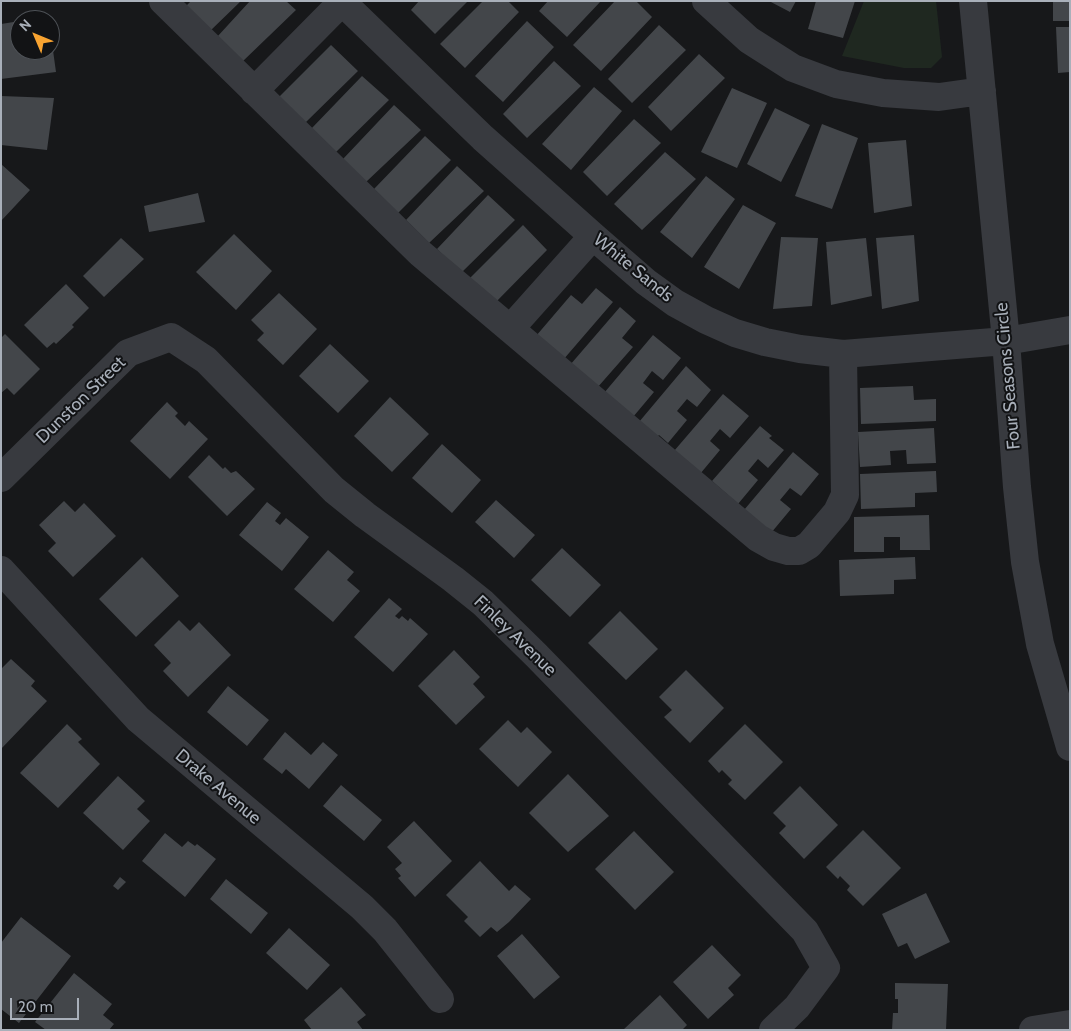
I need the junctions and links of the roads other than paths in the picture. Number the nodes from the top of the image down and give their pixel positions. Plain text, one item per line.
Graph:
1 (163, 1) edge
2 (706, 1) edge
3 (973, 1) edge
4 (342, 2) edge
5 (254, 91) junction
6 (982, 91) junction
7 (593, 236) junction
8 (510, 329) junction
9 (1070, 330) edge
10 (171, 337) joint
11 (1006, 340) junction
12 (843, 354) junction
13 (1, 478) edge
14 (1, 570) edge
15 (1070, 747) edge
16 (440, 999) dead end
17 (1070, 1024) edge
18 (773, 1030) edge
19 (1033, 1030) edge

1 - 5 street
2 - 6 street
3 - 6 street, Four Seasons Circle
4 - 5 street
4 - 7 street, White Sands
5 - 8 street
6 - 11 street, Four Seasons Circle
7 - 8 street
7 - 12 street, White Sands
8 - 12 street
9 - 11 street, White Sands
10 - 13 street, Dunston Street
10 - 18 street, Finley Avenue
11 - 12 street, White Sands
11 - 15 street, Four Seasons Circle
14 - 16 street, Drake Avenue
17 - 19 street

